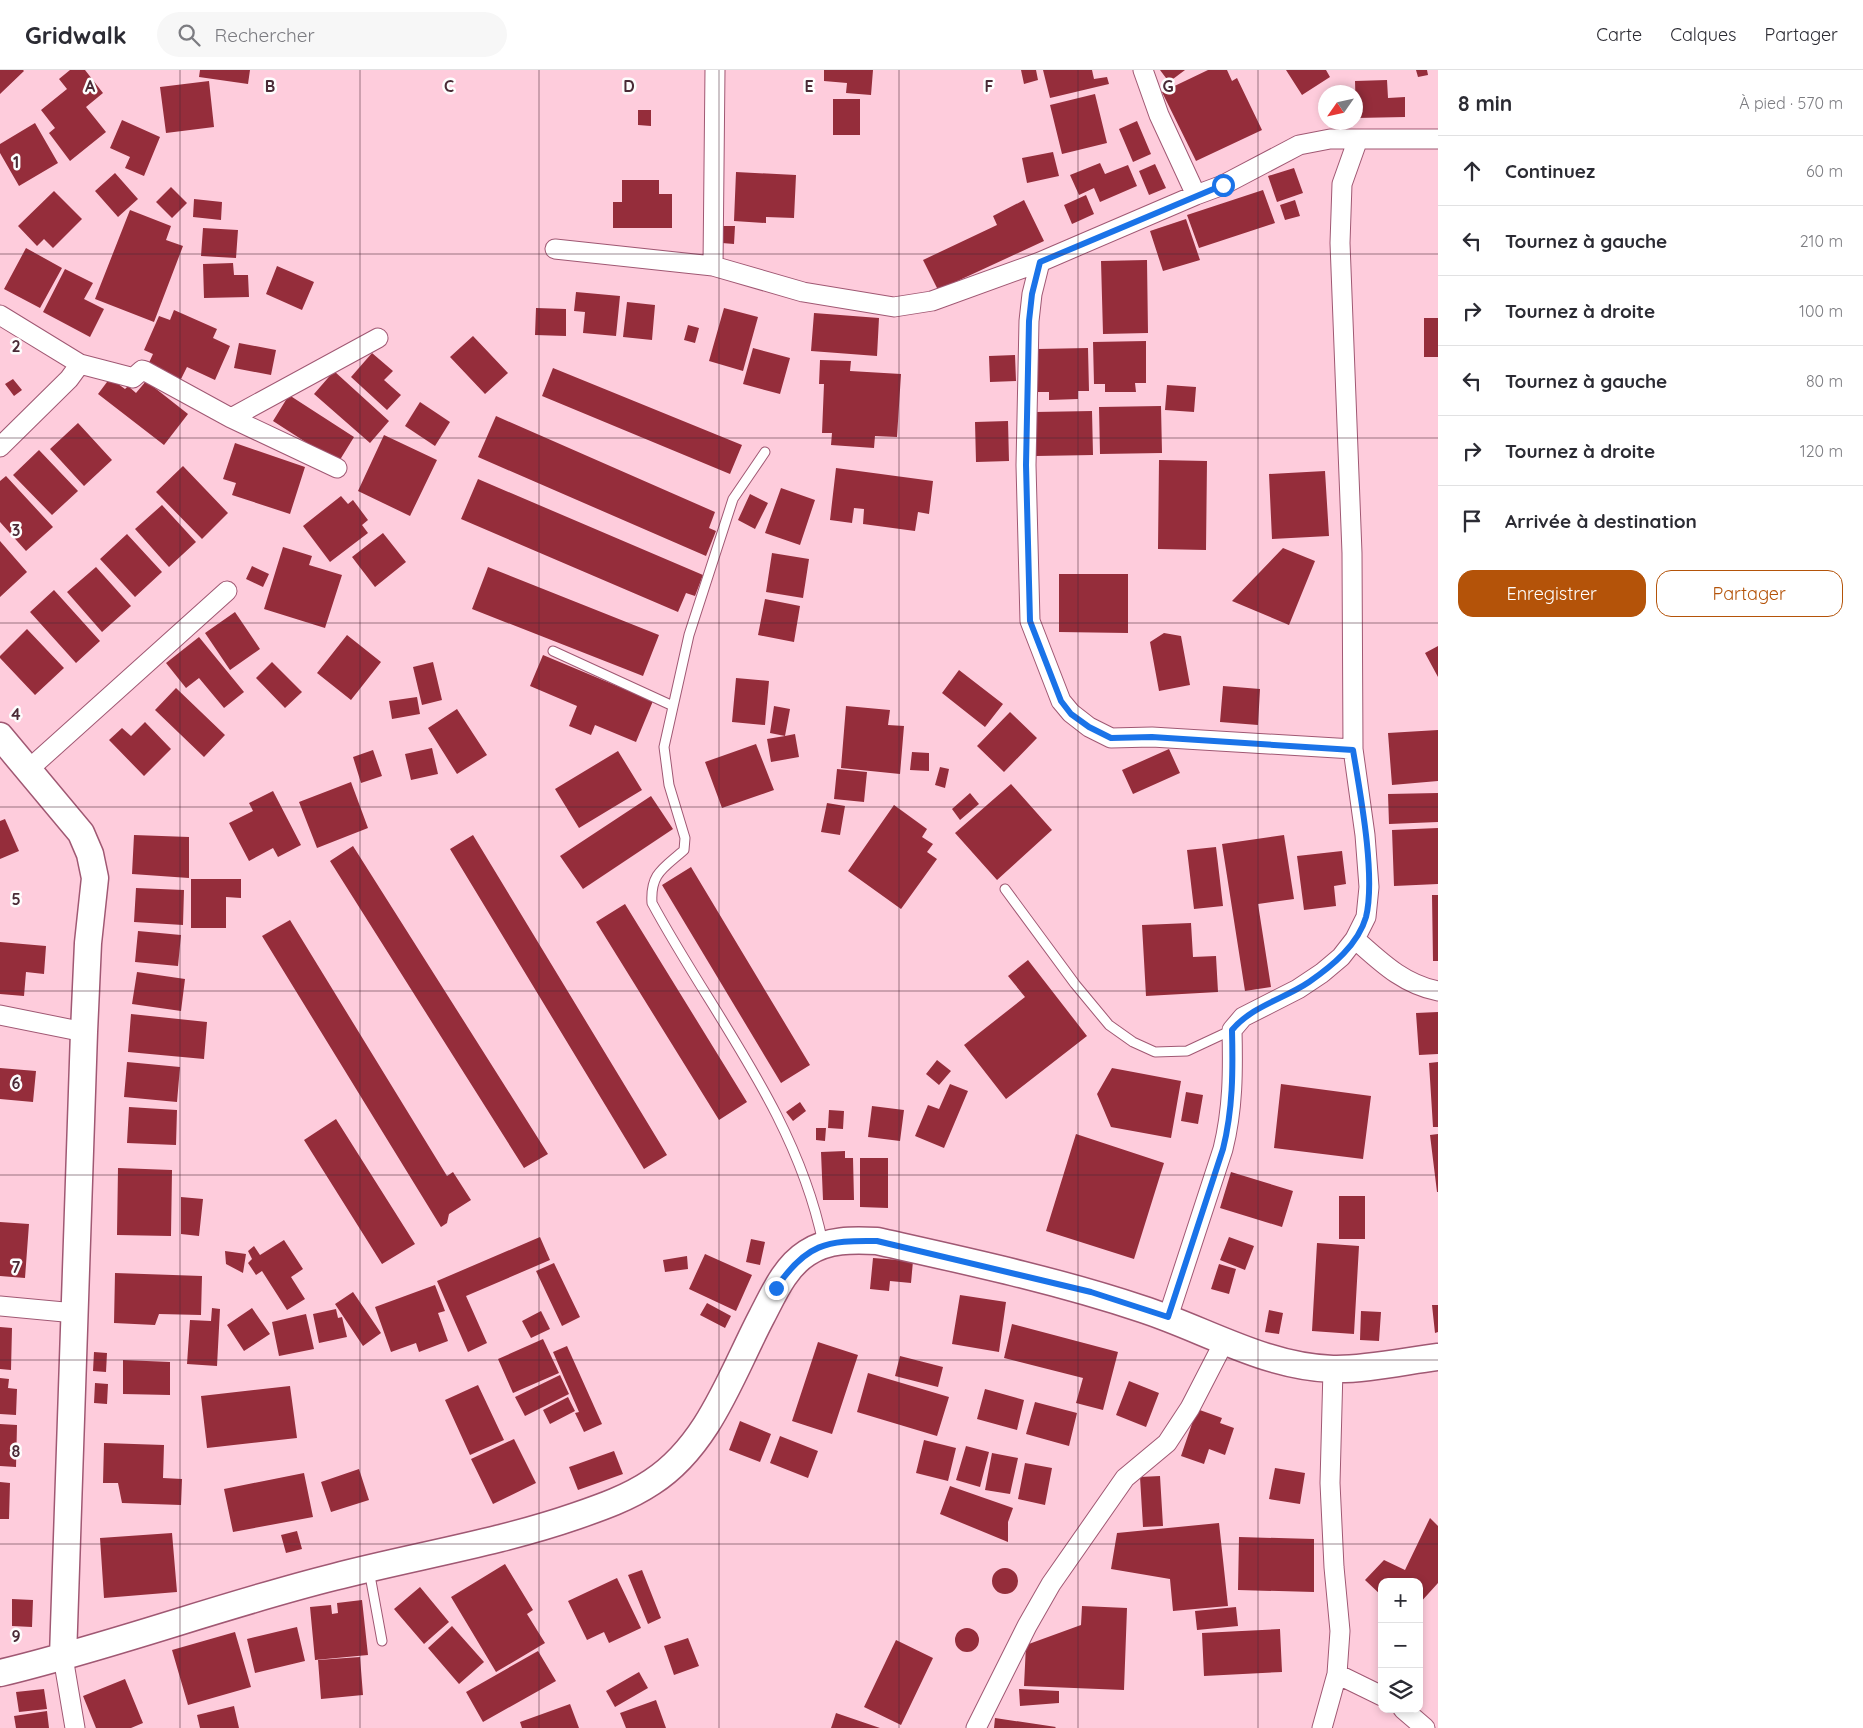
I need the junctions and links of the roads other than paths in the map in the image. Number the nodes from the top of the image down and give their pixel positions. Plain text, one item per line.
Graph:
1 (715, 70) edge
2 (1143, 70) edge
3 (1358, 139) junction
4 (1438, 139) edge
5 (1196, 194) junction
6 (555, 249) dead end
7 (1040, 262) junction
8 (713, 266) junction
9 (0, 315) edge
10 (378, 338) dead end
11 (80, 364) junction
12 (231, 418) junction
13 (0, 447) edge
14 (765, 452) dead end
15 (337, 468) dead end
16 (227, 591) dead end
17 (553, 651) dead end
18 (673, 706) junction
19 (0, 736) edge
20 (1353, 750) junction
21 (29, 769) junction
22 (1005, 889) dead end
23 (1355, 939) junction
24 (1438, 991) edge
25 (0, 1015) edge
26 (1232, 1030) junction
27 (84, 1032) junction
28 (824, 1245) junction
29 (0, 1306) edge
30 (75, 1314) junction
31 (1168, 1317) junction
32 (1224, 1342) junction
33 (1438, 1357) edge
34 (1333, 1369) junction
35 (369, 1568) junction
36 (382, 1641) dead end
37 (63, 1657) junction
38 (0, 1673) edge
39 (1337, 1674) junction
40 (1378, 1694) edge
41 (1408, 1713) edge
42 (75, 1728) edge
43 (976, 1728) edge
44 (1322, 1728) edge
45 (1425, 1728) edge

1 - 8 street
2 - 5 street
3 - 4 street
3 - 5 street
3 - 20 street
5 - 7 street
6 - 8 street
7 - 8 street
7 - 20 street
9 - 11 street
10 - 12 street
11 - 12 street
11 - 13 street
12 - 15 street
14 - 18 lane
16 - 21 street
17 - 18 lane
18 - 28 lane
19 - 21 street
20 - 23 street
21 - 27 street
22 - 26 lane
23 - 24 street
23 - 26 street
25 - 27 street
26 - 31 street
27 - 30 street
28 - 31 street
28 - 35 street
29 - 30 street
30 - 37 street
31 - 32 street
32 - 34 street
32 - 43 street
33 - 34 street
34 - 39 street
35 - 36 lane
35 - 37 street
37 - 38 street
37 - 42 street
39 - 40 street
39 - 44 street
41 - 45 street

